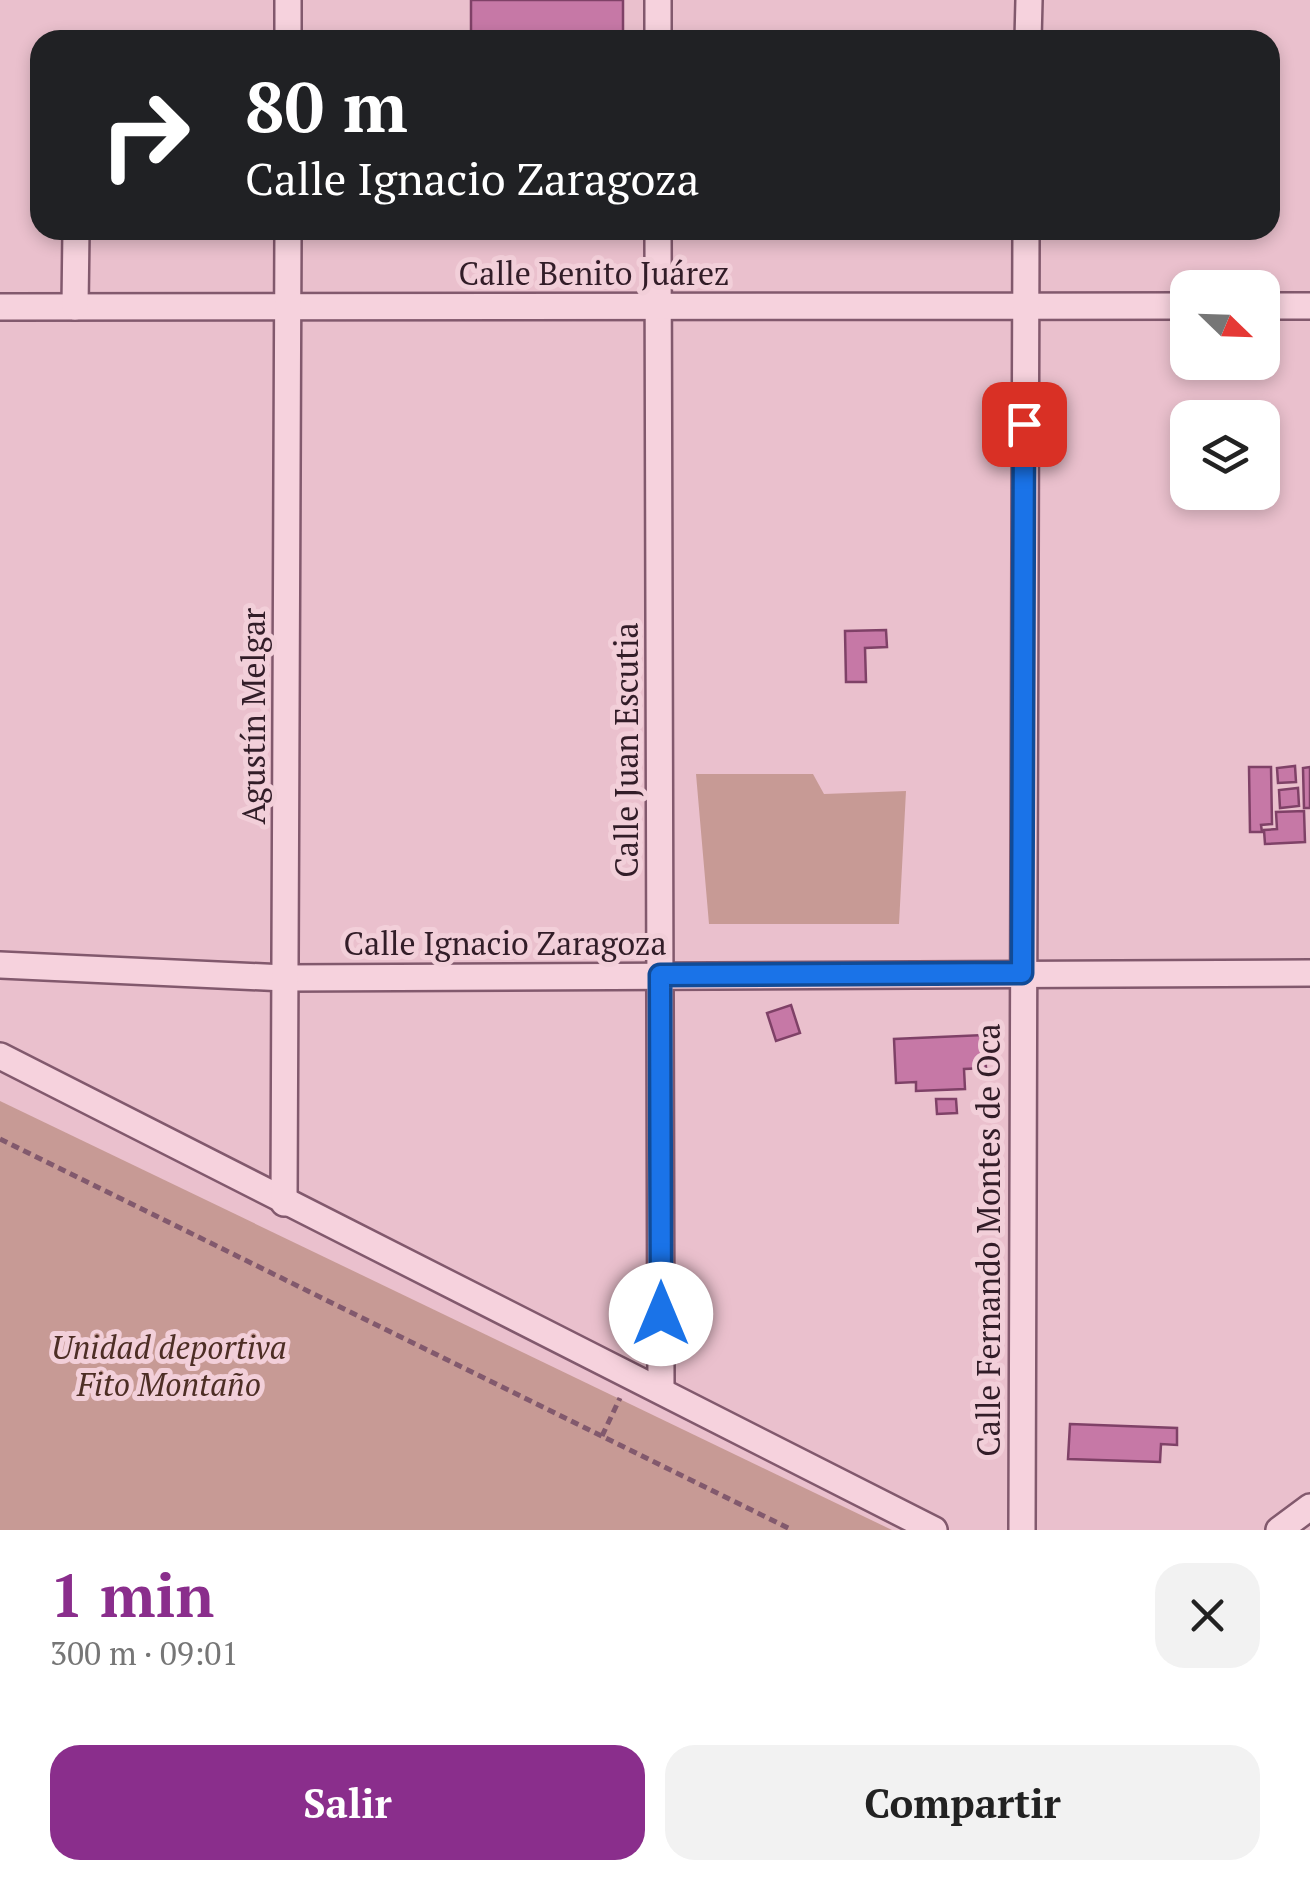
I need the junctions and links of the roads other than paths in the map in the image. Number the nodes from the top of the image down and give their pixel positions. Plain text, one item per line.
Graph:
1 (288, 0) edge
2 (658, 0) edge
3 (1029, 0) edge
4 (288, 30) edge
5 (658, 30) edge
6 (1028, 30) edge
7 (76, 240) edge
8 (288, 240) edge
9 (658, 240) edge
10 (1026, 240) edge
11 (0, 306) edge
12 (74, 306) junction
13 (1025, 306) junction
14 (1170, 306) edge
15 (1280, 306) edge
16 (1310, 306) edge
17 (288, 307) junction
18 (658, 307) junction
19 (0, 965) edge
20 (1022, 973) junction
21 (1310, 973) edge
22 (660, 975) junction
23 (285, 978) junction
24 (0, 1056) edge
25 (284, 1203) junction
26 (662, 1390) junction
27 (1310, 1507) edge
28 (934, 1530) edge
29 (1022, 1530) edge
30 (1279, 1530) edge

1 - 4 street
2 - 5 street
3 - 6 street
7 - 12 street
8 - 17 street, Agustín Melgar
9 - 18 street, Calle Juan Escutia
10 - 13 street, Calle Fernando Montes de Oca
11 - 12 street, Calle Benito Juárez
12 - 17 street, Calle Benito Juárez
13 - 14 street, Calle Benito Juárez
13 - 18 street, Calle Benito Juárez
13 - 20 street, Calle Fernando Montes de Oca
15 - 16 street
17 - 18 street, Calle Benito Juárez
17 - 23 street, Agustín Melgar
18 - 22 street, Calle Juan Escutia
19 - 23 street, Calle Ignacio Zaragoza
20 - 21 street, Calle Ignacio Zaragoza
20 - 22 street, Calle Ignacio Zaragoza
20 - 29 street, Calle Fernando Montes de Oca
22 - 23 street, Calle Ignacio Zaragoza
22 - 26 street, Calle Juan Escutia
23 - 25 street, Agustín Melgar
24 - 25 street
25 - 26 street
26 - 28 street
27 - 30 street

